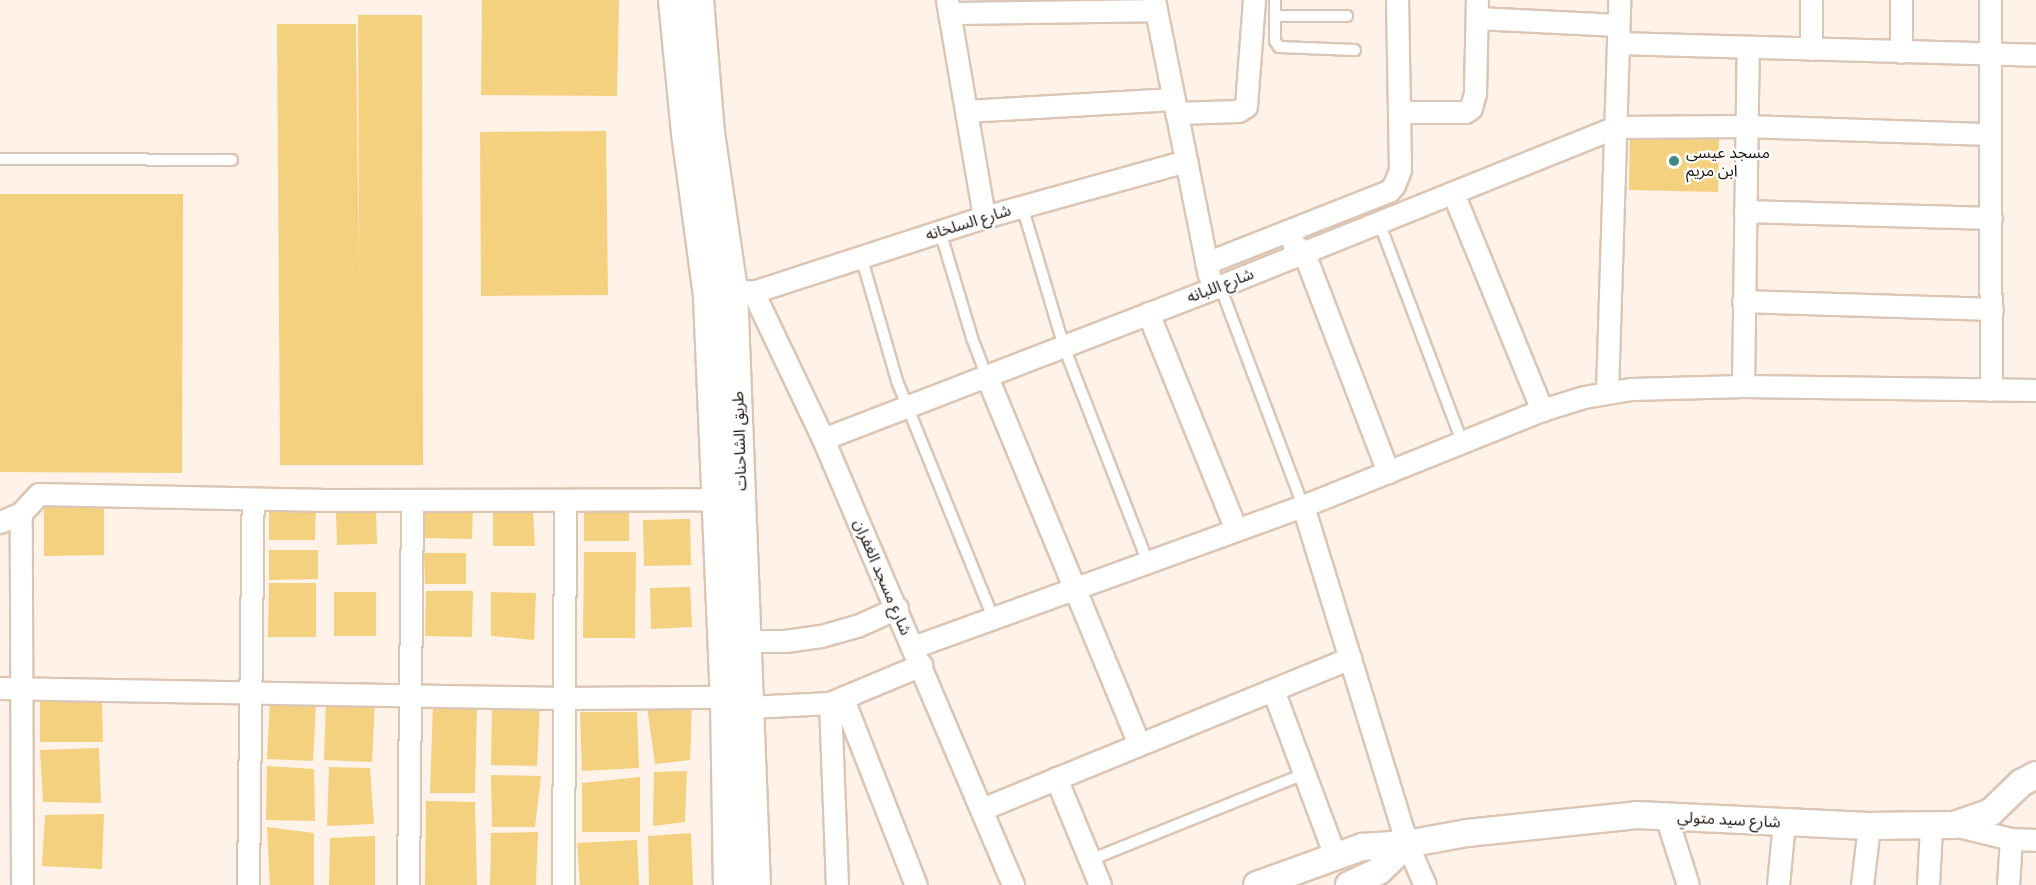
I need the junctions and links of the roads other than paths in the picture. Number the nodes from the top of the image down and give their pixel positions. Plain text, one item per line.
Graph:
1 (674, 0) edge
2 (698, 0) edge
3 (1254, 0) edge
4 (1275, 0) edge
5 (1396, 0) edge
6 (1619, 0) edge
7 (1811, 0) edge
8 (1901, 0) edge
9 (1990, 0) edge
10 (1155, 5) edge
11 (948, 7) edge
12 (1477, 9) edge
13 (1275, 16) junction
14 (1347, 16) dead end
15 (1618, 34) junction
16 (1748, 47) junction
17 (1811, 49) junction
18 (1355, 50) dead end
19 (1901, 52) junction
20 (1990, 55) junction
21 (2036, 55) edge
22 (1175, 106) junction
23 (966, 111) junction
24 (1399, 112) junction
25 (1745, 126) junction
26 (1615, 127) junction
27 (1990, 135) junction
28 (0, 159) edge
29 (232, 160) dead end
30 (1186, 161) junction
31 (1453, 193) junction
32 (1022, 206) junction
33 (1745, 211) junction
34 (984, 217) junction
35 (1991, 218) junction
36 (1379, 222) junction
37 (940, 231) junction
38 (1281, 233) junction
39 (1304, 253) junction
40 (861, 256) junction
41 (1206, 263) junction
42 (1216, 287) junction
43 (743, 291) junction
44 (1743, 301) junction
45 (1992, 309) junction
46 (1148, 313) junction
47 (1064, 346) junction
48 (987, 377) junction
49 (1743, 386) junction
50 (1991, 390) junction
51 (2036, 390) edge
52 (1606, 392) junction
53 (908, 408) junction
54 (1542, 410) junction
55 (823, 439) junction
56 (1462, 442) junction
57 (1388, 472) junction
58 (253, 499) junction
59 (718, 499) junction
60 (412, 500) junction
61 (565, 501) junction
62 (1303, 506) junction
63 (21, 513) junction
64 (0, 522) edge
65 (1236, 530) junction
66 (1148, 562) junction
67 (1076, 588) junction
68 (897, 608) junction
69 (993, 618) junction
70 (747, 641) junction
71 (917, 656) junction
72 (1350, 658) junction
73 (0, 688) edge
74 (23, 688) junction
75 (1273, 690) junction
76 (251, 692) junction
77 (410, 694) junction
78 (563, 698) junction
79 (837, 701) junction
80 (738, 702) junction
81 (1138, 744) junction
82 (1306, 774) junction
83 (2036, 775) edge
84 (1056, 778) junction
85 (982, 809) junction
86 (1666, 816) junction
87 (1784, 822) junction
88 (1869, 826) junction
89 (1942, 826) junction
90 (2011, 840) junction
91 (2036, 840) edge
92 (1407, 844) junction
93 (1335, 856) junction
94 (1090, 860) junction
95 (1011, 884) edge
96 (22, 885) edge
97 (248, 885) edge
98 (408, 885) edge
99 (563, 885) edge
100 (729, 885) edge
101 (755, 885) edge
102 (837, 885) edge
103 (916, 885) edge
104 (1100, 885) edge
105 (1257, 885) edge
106 (1348, 885) edge
107 (1425, 885) edge
108 (1688, 885) edge
109 (1778, 885) edge
110 (1862, 885) edge
111 (1928, 885) edge
112 (2008, 885) edge

1 - 59 main road, طريق الشاحنات
2 - 43 main road, طريق الشاحنات
3 - 22 street
4 - 13 lane
5 - 24 street
6 - 15 street
7 - 17 street
8 - 19 street
9 - 20 street
10 - 11 street
10 - 22 street
11 - 23 street
12 - 15 street
12 - 24 street
13 - 14 lane
13 - 18 lane
15 - 16 street
15 - 26 street
16 - 17 street
16 - 25 street
17 - 19 street
19 - 20 street
20 - 21 street
20 - 27 street
22 - 23 street
22 - 30 street
23 - 34 street
24 - 38 street
25 - 26 street
25 - 27 street
25 - 33 street
26 - 31 street, شارع اللبانه
26 - 52 street
27 - 35 street
28 - 29 lane
30 - 32 street, شارع السلخانه
30 - 41 street
31 - 36 street, شارع اللبانه
31 - 54 street
32 - 34 street, شارع السلخانه
32 - 47 lane
33 - 35 street
33 - 44 street
34 - 37 street, شارع السلخانه
35 - 45 street
36 - 39 street, شارع اللبانه
36 - 56 lane
37 - 40 street, شارع السلخانه
37 - 48 lane
38 - 39 street
38 - 41 street
39 - 42 street, شارع اللبانه
39 - 57 street
40 - 43 street, شارع السلخانه
40 - 53 lane
41 - 42 street
42 - 46 street, شارع اللبانه
42 - 62 lane
43 - 55 street, شارع مسجد الغفران
43 - 70 main road, طريق الشاحنات
44 - 45 street
44 - 49 street
45 - 50 street
46 - 47 street, شارع اللبانه
46 - 65 street
47 - 48 street, شارع اللبانه
47 - 66 lane
48 - 53 street, شارع اللبانه
48 - 67 street
49 - 50 street
49 - 52 street
50 - 51 street
52 - 54 street
53 - 55 street, شارع اللبانه
53 - 69 lane
54 - 56 street
55 - 68 street, شارع مسجد الغفران
56 - 57 street
57 - 62 street
58 - 60 street
58 - 63 street
58 - 76 street
59 - 61 street
59 - 80 main road, طريق الشاحنات
60 - 61 street
60 - 77 street
61 - 78 street
62 - 65 street
62 - 72 street
63 - 64 street
63 - 74 street
65 - 66 street
66 - 67 street
67 - 69 street
67 - 81 street
68 - 70 street
68 - 71 street, شارع مسجد الغفران
69 - 71 street
70 - 80 main road, طريق الشاحنات
71 - 79 street
71 - 85 street, شارع مسجد الغفران
72 - 75 street
72 - 92 street
73 - 74 street
74 - 76 street
74 - 96 street
75 - 81 street
75 - 82 street
76 - 77 street
76 - 97 street
77 - 78 street
77 - 98 street
78 - 80 street
78 - 99 street
79 - 80 street
79 - 102 street
79 - 103 street
80 - 100 main road, طريق الشاحنات
80 - 101 main road, طريق الشاحنات
81 - 84 street
82 - 93 street
82 - 94 lane
83 - 89 street, شارع سيد متولي
84 - 85 street
84 - 94 street
85 - 95 street, شارع مسجد الغفران
86 - 87 street, شارع سيد متولي
86 - 92 street, شارع سيد متولي
86 - 108 street
87 - 88 street, شارع سيد متولي
87 - 109 street
88 - 89 street, شارع سيد متولي
88 - 110 street
89 - 90 street
89 - 111 street
90 - 91 street
90 - 112 street
92 - 93 street, شارع سيد متولي
92 - 106 street
92 - 107 street
93 - 105 street, شارع سيد متولي
94 - 104 street

